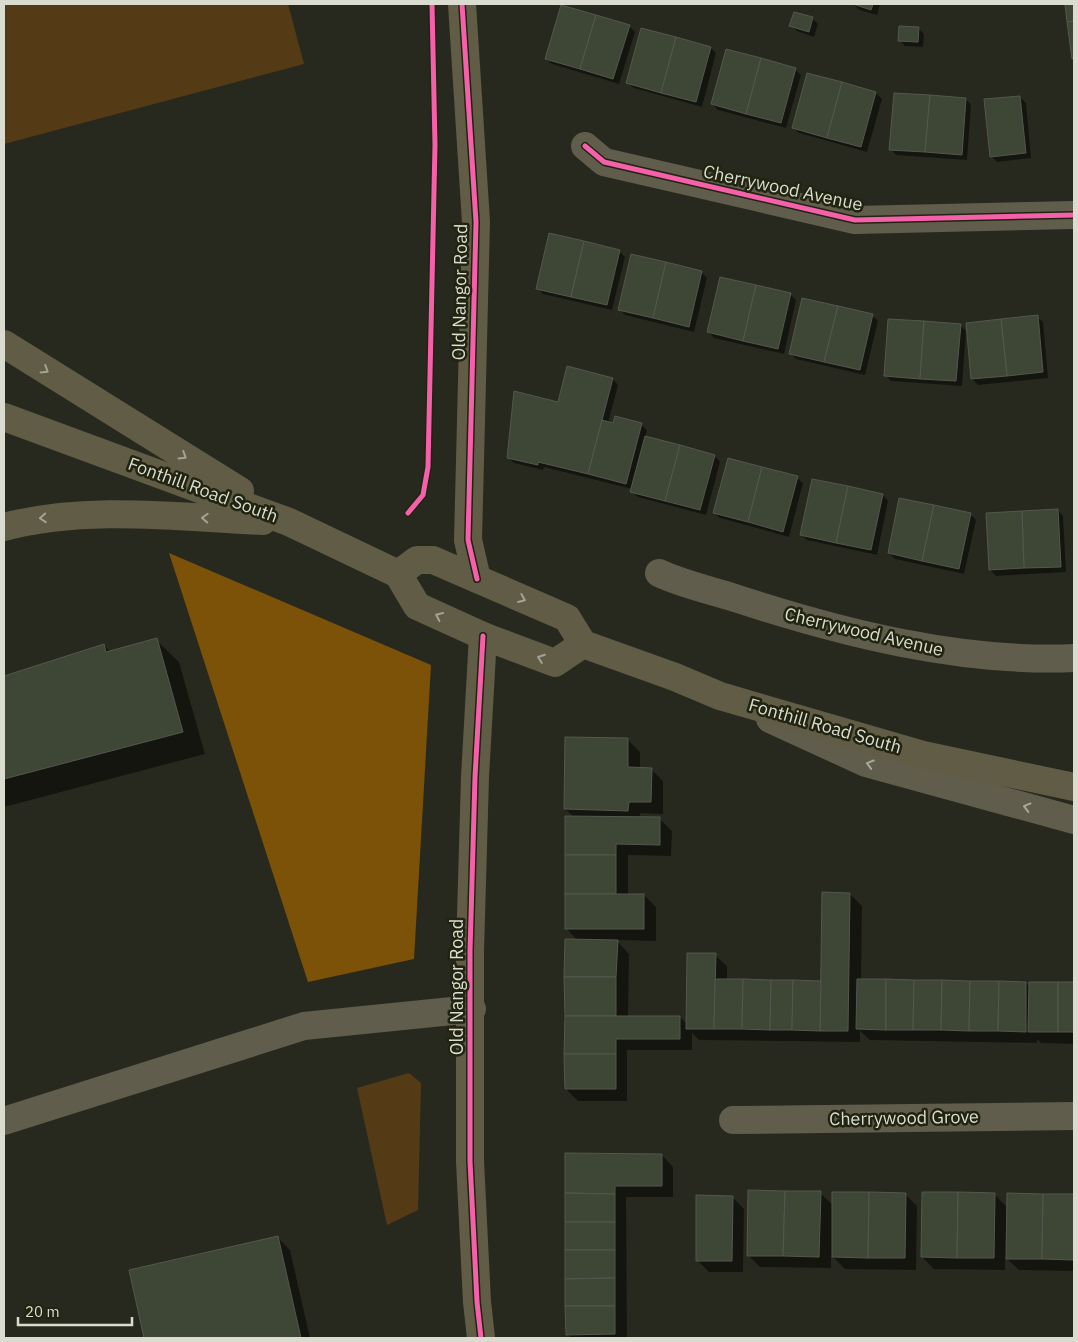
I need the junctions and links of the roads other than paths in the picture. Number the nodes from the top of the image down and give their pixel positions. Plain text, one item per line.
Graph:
1 (462, 4) edge
2 (585, 146) dead end
3 (1074, 215) edge
4 (4, 344) edge
5 (4, 417) edge
6 (289, 522) junction
7 (4, 527) edge
8 (659, 573) dead end
9 (398, 574) junction
10 (477, 579) junction
11 (483, 636) junction
12 (583, 644) junction
13 (1074, 658) edge
14 (720, 696) junction
15 (1074, 787) edge
16 (1074, 820) edge
17 (472, 1009) junction
18 (1074, 1116) edge
19 (733, 1120) dead end
20 (4, 1121) edge
21 (481, 1338) edge

1 - 10 main road, Old Nangor Road
2 - 3 street, Cherrywood Avenue
4 -> 6 main road
5 - 6 main road, Fonthill Road South
6 -> 7 main road
6 - 9 main road, Fonthill Road South
8 - 13 street, Cherrywood Avenue
9 - 10 main road
11 -> 9 main road
10 -> 12 main road
12 -> 11 main road
11 - 17 main road, Old Nangor Road
12 - 14 main road, Fonthill Road South
14 - 15 main road, Fonthill Road South
16 -> 14 street
17 - 20 street
17 - 21 main road, Old Nangor Road
18 - 19 street, Cherrywood Grove

